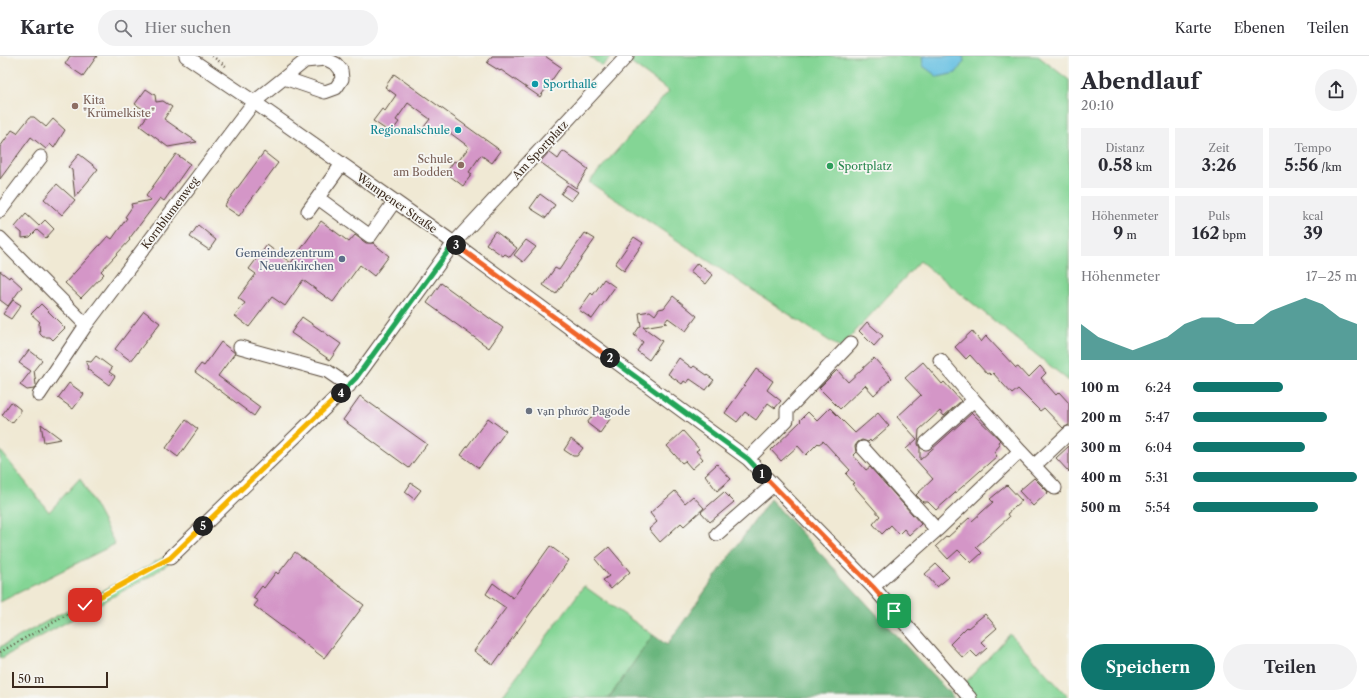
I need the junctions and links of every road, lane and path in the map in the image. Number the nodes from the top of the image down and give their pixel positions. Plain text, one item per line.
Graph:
1 (186, 56) edge
2 (627, 56) edge
3 (284, 78) dead end
4 (254, 102) junction
5 (41, 157) dead end
6 (342, 164) junction
7 (318, 198) junction
8 (394, 202) junction
9 (0, 211) edge
10 (308, 211) dead end
11 (0, 238) edge
12 (454, 243) junction
13 (86, 325) junction
14 (851, 343) dead end
15 (240, 346) dead end
16 (940, 360) dead end
17 (349, 386) junction
18 (39, 395) dead end
19 (974, 400) junction
20 (1069, 433) edge
21 (926, 443) dead end
22 (863, 448) dead end
23 (1020, 452) junction
24 (748, 459) junction
25 (1034, 466) junction
26 (773, 485) junction
27 (1055, 488) dead end
28 (937, 530) junction
29 (717, 534) dead end
30 (170, 558) joint
31 (873, 587) junction
32 (0, 652) edge
33 (970, 698) edge

1 - 4 street, Wampener Straße
2 - 12 street, Am Sportplatz
3 - 4 street, Kornblumenweg
4 - 6 street, Wampener Straße
4 - 13 street, Kornblumenweg
5 - 9 street
6 - 7 street
6 - 8 street, Wampener Straße
7 - 8 street
7 - 10 street
8 - 12 street, Wampener Straße
11 - 13 street
12 - 17 street, Am Sportplatz
12 - 24 street, Wampener Straße
13 - 18 street, Kornblumenweg
14 - 24 street
15 - 17 street
16 - 19 street
17 - 30 street, Am Sportplatz
19 - 21 street
19 - 23 street
20 - 25 street
22 - 28 street
23 - 25 street
23 - 28 street
24 - 26 street, Wampener Straße
25 - 27 street
26 - 29 street
26 - 31 street, Wampener Straße
28 - 31 street
30 - 32 path
31 - 33 street, Wampener Straße

